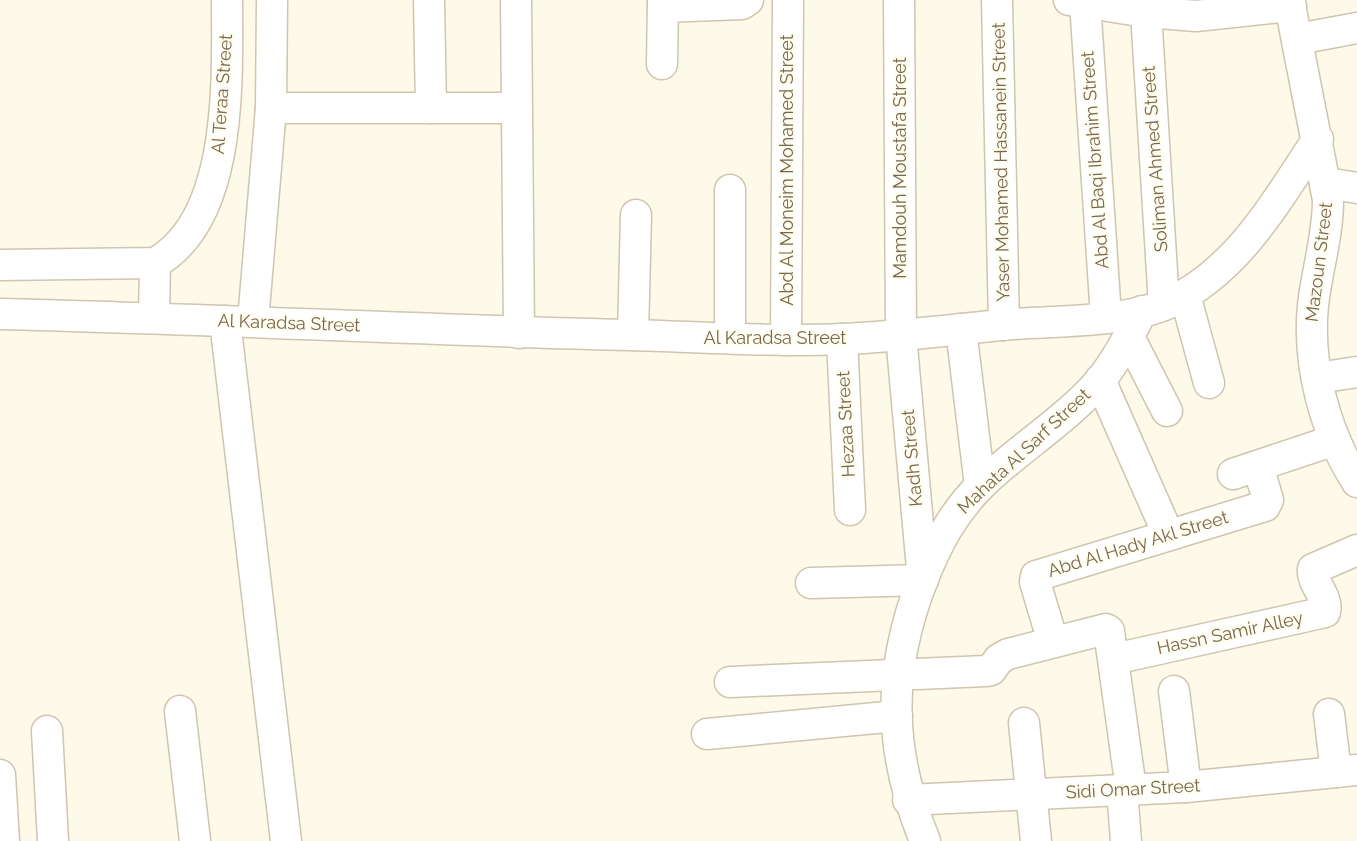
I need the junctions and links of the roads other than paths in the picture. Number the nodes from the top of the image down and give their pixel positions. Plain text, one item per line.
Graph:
1 (227, 0) edge
2 (272, 0) edge
3 (429, 0) edge
4 (516, 0) edge
5 (748, 0) edge
6 (788, 0) edge
7 (899, 0) edge
8 (998, 0) edge
9 (1088, 2) edge
10 (663, 3) edge
11 (1290, 3) edge
12 (1146, 12) junction
13 (1357, 27) edge
14 (1298, 39) junction
15 (662, 64) dead end
16 (271, 108) junction
17 (431, 108) junction
18 (516, 108) junction
19 (1318, 140) junction
20 (1326, 183) junction
21 (1357, 188) edge
22 (730, 190) dead end
23 (636, 215) dead end
24 (155, 263) junction
25 (0, 265) edge
26 (1164, 304) junction
27 (0, 314) edge
28 (1106, 317) junction
29 (154, 318) junction
30 (239, 321) junction
31 (1004, 325) junction
32 (961, 329) junction
33 (519, 333) junction
34 (633, 335) junction
35 (901, 335) junction
36 (1129, 337) junction
37 (730, 338) junction
38 (842, 339) junction
39 (786, 340) junction
40 (1357, 372) edge
41 (1317, 378) junction
42 (1101, 380) junction
43 (1209, 383) dead end
44 (1167, 411) dead end
45 (1335, 440) junction
46 (1355, 476) edge
47 (980, 486) junction
48 (850, 510) dead end
49 (1168, 534) junction
50 (1357, 550) edge
51 (923, 580) junction
52 (811, 583) dead end
53 (1053, 642) junction
54 (1114, 659) junction
55 (898, 673) junction
56 (730, 682) dead end
57 (1174, 691) dead end
58 (180, 711) dead end
59 (1329, 714) dead end
60 (897, 716) junction
61 (1024, 723) dead end
62 (47, 731) dead end
63 (707, 734) dead end
64 (1347, 771) edge
65 (0, 775) edge
66 (1186, 787) junction
67 (1126, 790) junction
68 (1031, 795) junction
69 (908, 800) junction
70 (4, 841) edge
71 (53, 841) edge
72 (195, 841) edge
73 (286, 841) edge
74 (925, 841) edge
75 (1036, 841) edge
76 (1126, 841) edge

1 - 24 street, Al Teraa Street
2 - 16 street
3 - 17 street
4 - 18 street
5 - 10 street
6 - 39 street, Abd Al Moneim Mohamed Street
7 - 35 street, Mamdouh Moustafa Street
8 - 31 street, Yaser Mohamed Hassanein Street
9 - 12 street
9 - 28 street, Abd Al Baqi Ibrahim Street
10 - 15 street
11 - 12 street
11 - 14 street, Mazoun Street
12 - 26 street, Soliman Ahmed Street
13 - 14 street
14 - 19 street, Mazoun Street
16 - 17 street
16 - 30 street
17 - 18 street
18 - 33 street
19 - 20 street, Mazoun Street
19 - 26 street, Al Karadsa Street
20 - 21 street
20 - 41 street, Mazoun Street
22 - 37 street
23 - 34 street
24 - 25 street
24 - 29 street
26 - 28 street, Al Karadsa Street
26 - 36 street, Mahata Al Sarf Street
26 - 43 street, Soliman Ahmed Street
27 - 29 street, Al Karadsa Street
28 - 31 street, Al Karadsa Street
29 - 30 street, Al Karadsa Street
30 - 33 street, Al Karadsa Street
30 - 73 street
31 - 32 street, Al Karadsa Street
32 - 35 street, Al Karadsa Street
32 - 47 street
33 - 34 street, Al Karadsa Street
34 - 37 street, Al Karadsa Street
35 - 38 street, Al Karadsa Street
35 - 51 street, Kadh Street
36 - 42 street, Mahata Al Sarf Street
36 - 44 street
37 - 39 street, Al Karadsa Street
38 - 39 street, Al Karadsa Street
38 - 48 street, Hezaa Street
40 - 41 street
41 - 45 street, Mazoun Street
42 - 47 street, Mahata Al Sarf Street
42 - 49 street
45 - 46 street, Mazoun Street
45 - 49 street, Abd Al Hady Akl Street
47 - 51 street, Mahata Al Sarf Street
49 - 53 street, Abd Al Hady Akl Street
50 - 54 street, Hassn Samir Alley
51 - 52 street
51 - 55 street, Mahata Al Sarf Street
53 - 54 street
53 - 55 street
54 - 67 street
55 - 56 street
55 - 60 street, Mahata Al Sarf Street
57 - 66 street
58 - 72 street
59 - 64 street
60 - 63 street
60 - 69 street, Mahata Al Sarf Street
61 - 68 street
62 - 71 street
64 - 66 street, Sidi Omar Street
65 - 70 street
66 - 67 street, Sidi Omar Street
67 - 68 street, Sidi Omar Street
67 - 76 street
68 - 69 street, Sidi Omar Street
68 - 75 street
69 - 74 street, Mahata Al Sarf Street

